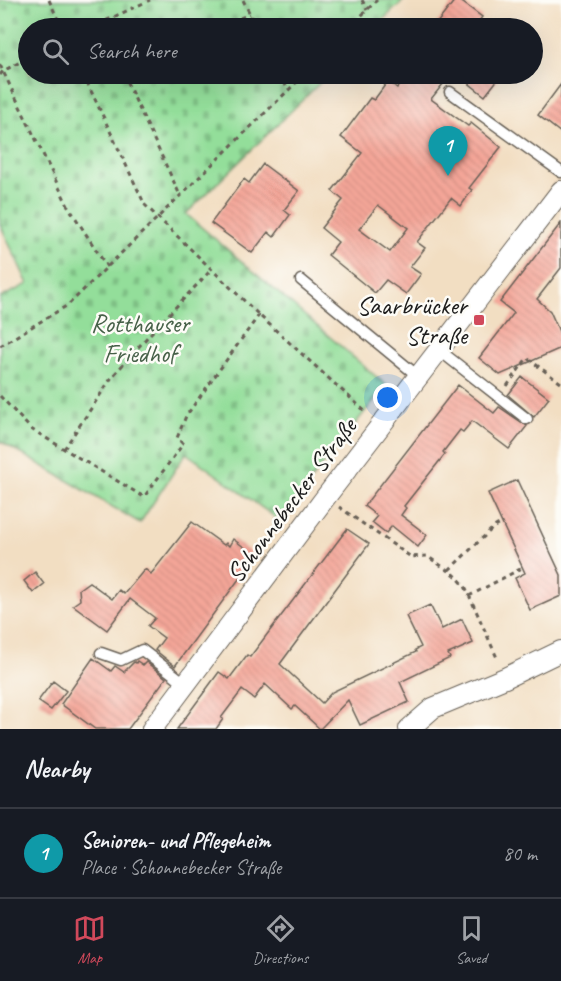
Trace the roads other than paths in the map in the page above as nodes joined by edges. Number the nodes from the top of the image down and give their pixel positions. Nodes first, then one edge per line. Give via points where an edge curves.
1 (450, 92) dead end
2 (561, 172) edge
3 (561, 191) edge
4 (301, 280) dead end
5 (440, 350) junction
6 (419, 378) junction
7 (527, 419) dead end
8 (561, 651) edge
9 (101, 653) dead end
10 (186, 684) junction
11 (152, 729) edge
12 (409, 729) edge

1 - 2 lane
3 - 5 street, Schonnebecker Straße
4 - 6 lane
5 - 6 street, Schonnebecker Straße
5 - 7 lane
6 - 10 street, Schonnebecker Straße
8 - 12 street via 433,708
9 - 10 lane via 121,660 142,650
10 - 11 street, Schonnebecker Straße

